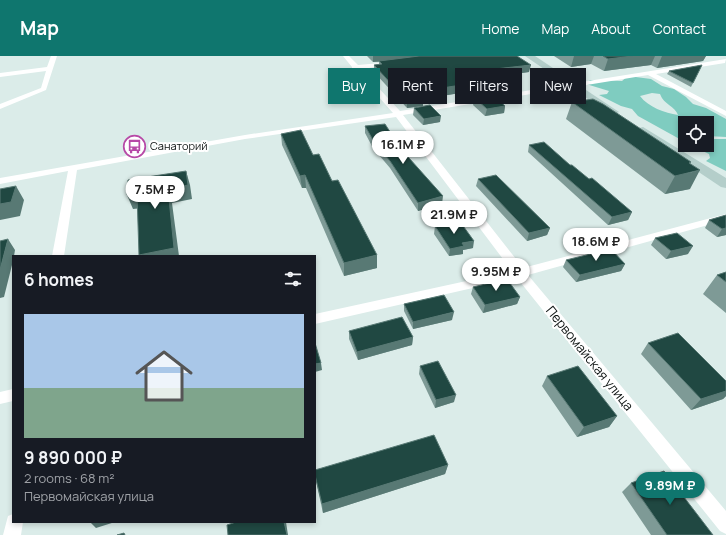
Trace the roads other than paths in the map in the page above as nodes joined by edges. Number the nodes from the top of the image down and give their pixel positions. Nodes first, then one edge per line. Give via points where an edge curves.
1 (54, 56) edge
2 (346, 56) edge
3 (529, 56) edge
4 (714, 56) edge
5 (725, 61) edge
6 (401, 62) edge
7 (354, 68) joint
8 (547, 68) edge
9 (50, 69) junction
10 (649, 73) junction
11 (0, 75) edge
12 (586, 83) edge
13 (530, 92) edge
14 (586, 94) edge
15 (380, 95) edge
16 (0, 107) edge
17 (398, 114) junction
18 (726, 114) edge
19 (73, 168) junction
20 (0, 181) edge
21 (726, 184) edge
22 (726, 217) edge
23 (58, 255) edge
24 (520, 273) junction
25 (316, 319) edge
26 (12, 395) edge
27 (0, 398) edge
28 (14, 523) edge
29 (726, 525) edge
30 (12, 535) edge

1 - 9 street
2 - 7 street, Первомайская улица
3 - 8 street
4 - 5 street
5 - 10 street
6 - 7 street
9 - 11 street
9 - 16 street via 44,89
10 - 12 street
10 - 18 street
13 - 17 street
14 - 21 street
15 - 17 street, Первомайская улица
17 - 19 street via 245,137
17 - 24 street, Первомайская улица
19 - 20 street
19 - 23 street
22 - 24 street
24 - 25 street
24 - 29 street, Первомайская улица
26 - 27 street
28 - 30 street

